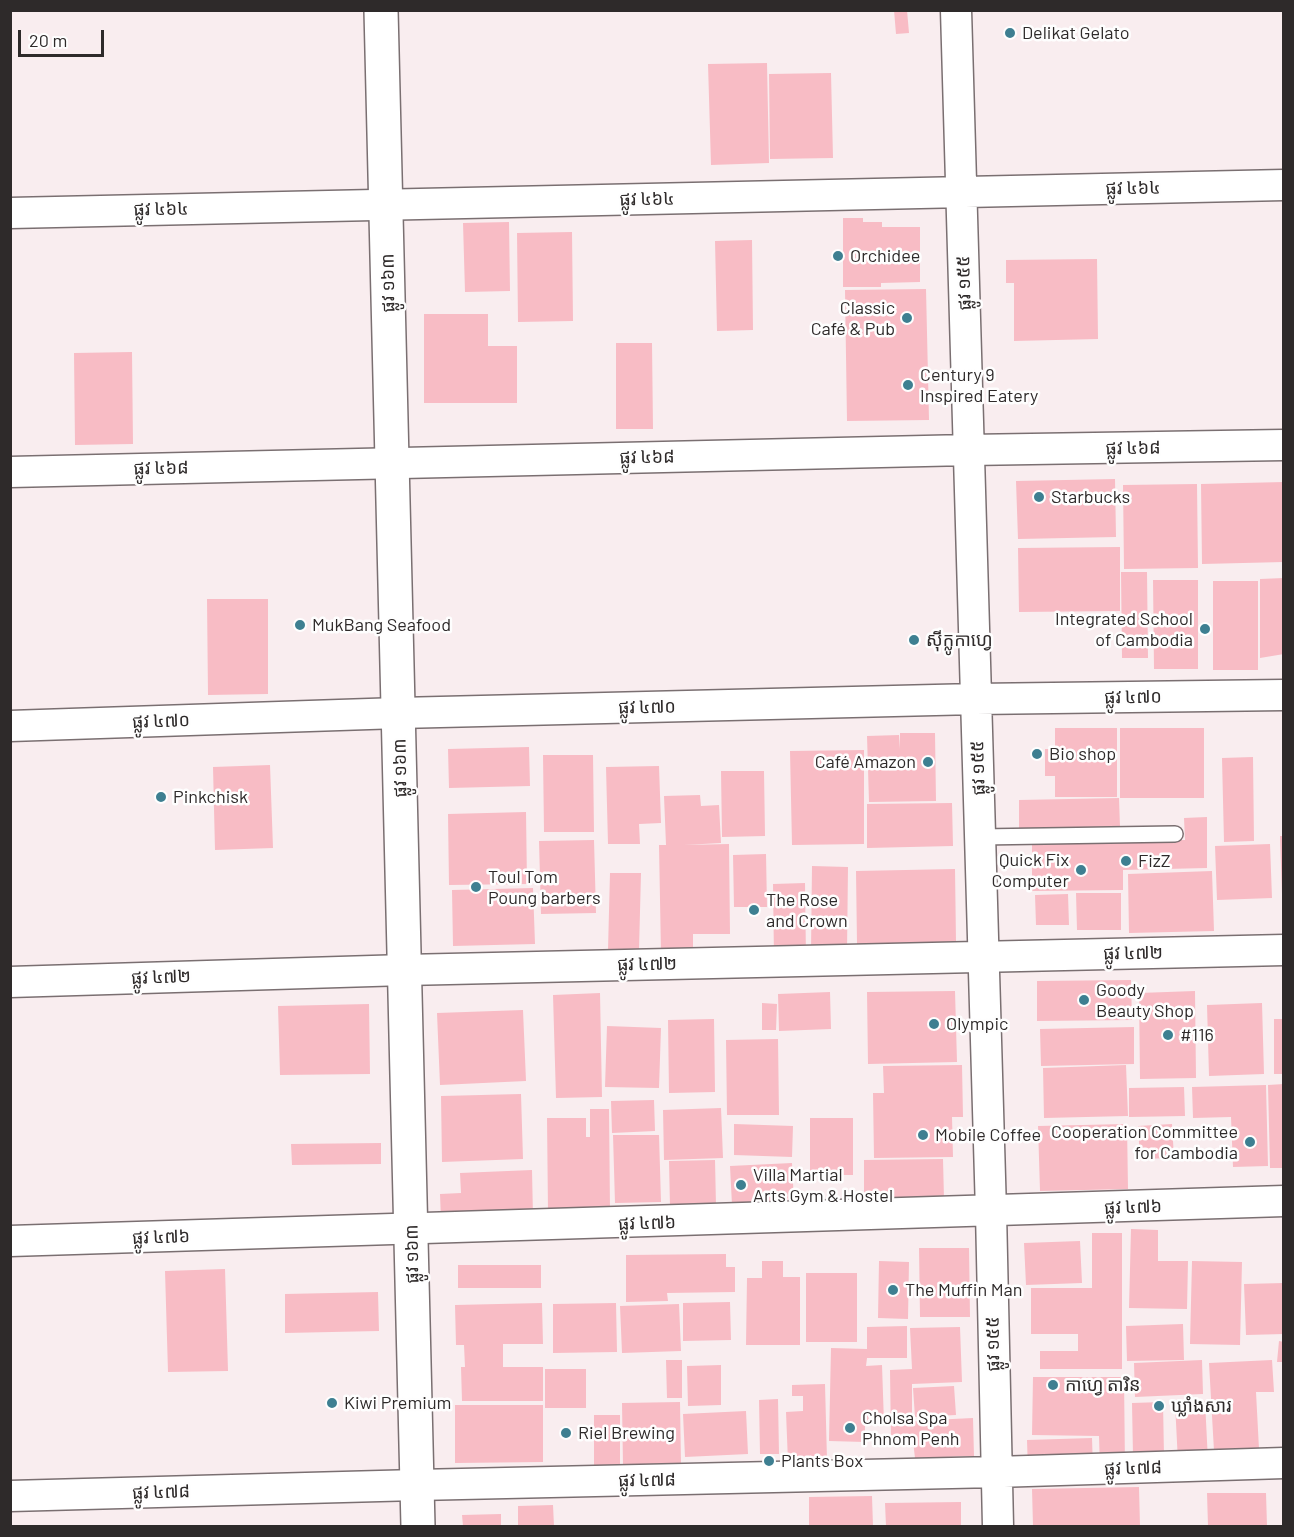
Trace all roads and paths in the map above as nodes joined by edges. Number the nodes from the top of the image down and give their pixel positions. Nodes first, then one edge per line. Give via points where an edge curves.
1 (381, 10) edge
2 (956, 10) edge
3 (1284, 185) edge
4 (961, 192) junction
5 (386, 204) junction
6 (10, 213) edge
7 (1284, 445) edge
8 (968, 450) junction
9 (392, 462) junction
10 (10, 472) edge
11 (1284, 695) edge
12 (976, 699) junction
13 (399, 713) junction
14 (10, 726) edge
15 (1175, 834) dead end
16 (980, 837) junction
17 (1284, 950) edge
18 (982, 956) junction
19 (405, 970) junction
20 (10, 982) edge
21 (1284, 1202) edge
22 (991, 1212) junction
23 (411, 1230) junction
24 (10, 1241) edge
25 (1284, 1463) edge
26 (996, 1473) junction
27 (417, 1485) junction
28 (10, 1496) edge
29 (418, 1527) edge
30 (998, 1527) edge

1 - 5 street, ផ្លូវ ១៦៣
2 - 4 street, ផ្លូវ ១៥៥
3 - 4 street, ផ្លូវ ៤៦៤
4 - 5 street, ផ្លូវ ៤៦៤
4 - 8 street, ផ្លូវ ១៥៥
5 - 6 street, ផ្លូវ ៤៦៤
5 - 9 street, ផ្លូវ ១៦៣
7 - 8 street, ផ្លូវ ៤៦៨
8 - 9 street, ផ្លូវ ៤៦៨
8 - 12 street, ផ្លូវ ១៥៥
9 - 10 street, ផ្លូវ ៤៦៨
9 - 13 street, ផ្លូវ ១៦៣
11 - 12 street, ផ្លូវ ៤៧០
12 - 13 street, ផ្លូវ ៤៧០
12 - 16 street, ផ្លូវ ១៥៥
13 - 14 street, ផ្លូវ ៤៧០
13 - 19 street, ផ្លូវ ១៦៣
15 - 16 lane
16 - 18 street, ផ្លូវ ១៥៥
17 - 18 street, ផ្លូវ ៤៧២
18 - 19 street, ផ្លូវ ៤៧២
18 - 22 street, ផ្លូវ ១៥៥
19 - 20 street, ផ្លូវ ៤៧២
19 - 23 street, ផ្លូវ ១៦៣
21 - 22 street, ផ្លូវ ៤៧៦
22 - 23 street, ផ្លូវ ៤៧៦
22 - 26 street, ផ្លូវ ១៥៥
23 - 24 street, ផ្លូវ ៤៧៦
23 - 27 street, ផ្លូវ ១៦៣
25 - 26 street, ផ្លូវ ៤៧៨
26 - 27 street, ផ្លូវ ៤៧៨
26 - 30 street, ផ្លូវ ១៥៥
27 - 28 street, ផ្លូវ ៤៧៨
27 - 29 street, ផ្លូវ ១៦៣

